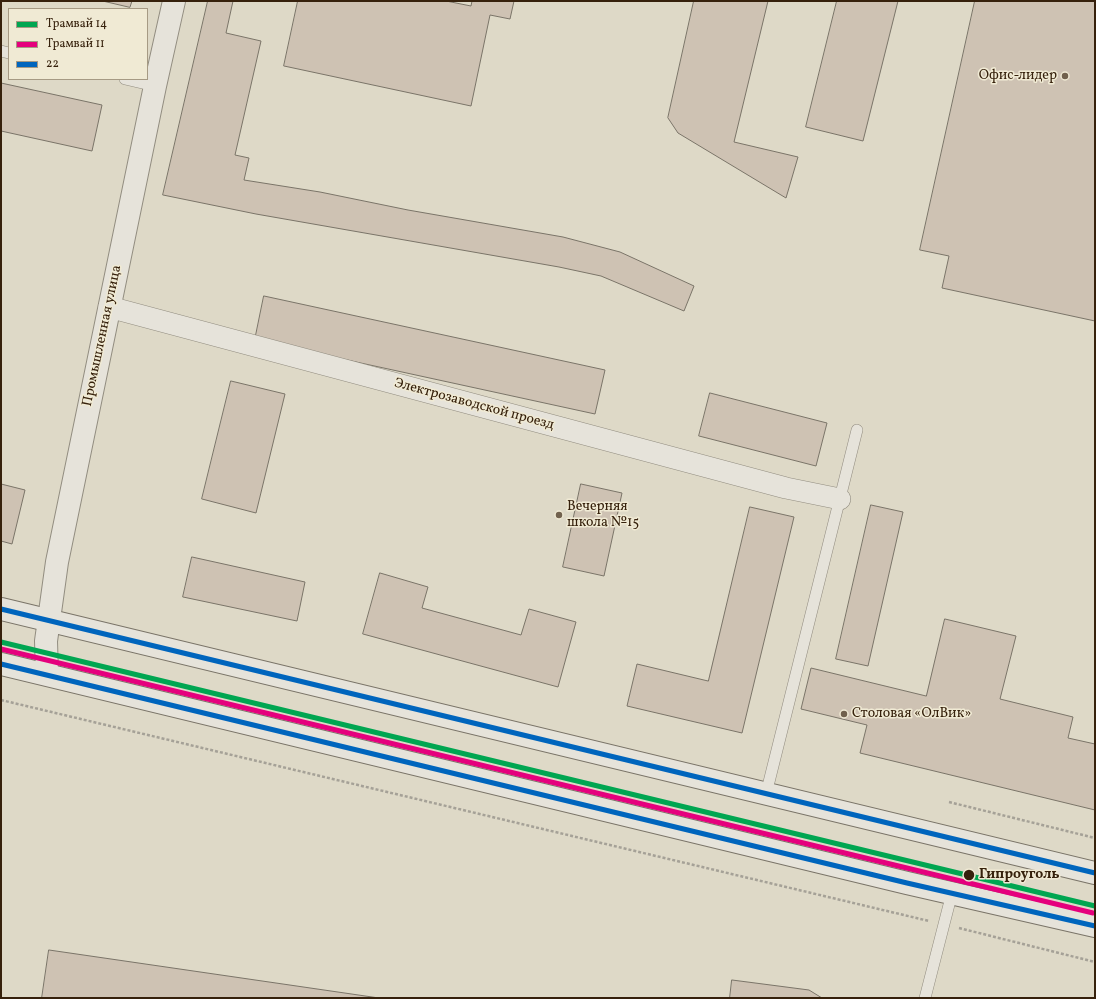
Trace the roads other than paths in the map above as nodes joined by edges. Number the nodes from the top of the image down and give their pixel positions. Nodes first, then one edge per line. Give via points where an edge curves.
1 (174, 1) edge
2 (129, 80) edge
3 (155, 86) junction
4 (109, 307) junction
5 (857, 430) dead end
6 (840, 499) junction
7 (1, 609) edge
8 (48, 620) junction
9 (1, 664) edge
10 (47, 674) junction
11 (766, 794) junction
12 (1095, 873) edge
13 (952, 893) junction
14 (1095, 926) edge
15 (925, 998) edge

1 - 3 main road, Промышленная улица
2 - 3 lane
3 - 4 main road, Промышленная улица
4 - 6 street, Электрозаводской проезд via 786,488
4 - 8 main road, Промышленная улица via 57,562
5 - 6 lane
6 - 11 lane
7 - 8 main road
8 - 10 main road, Промышленная улица
8 - 11 main road
9 - 10 main road
10 - 13 main road
11 - 12 main road
13 - 14 main road
13 - 15 lane

